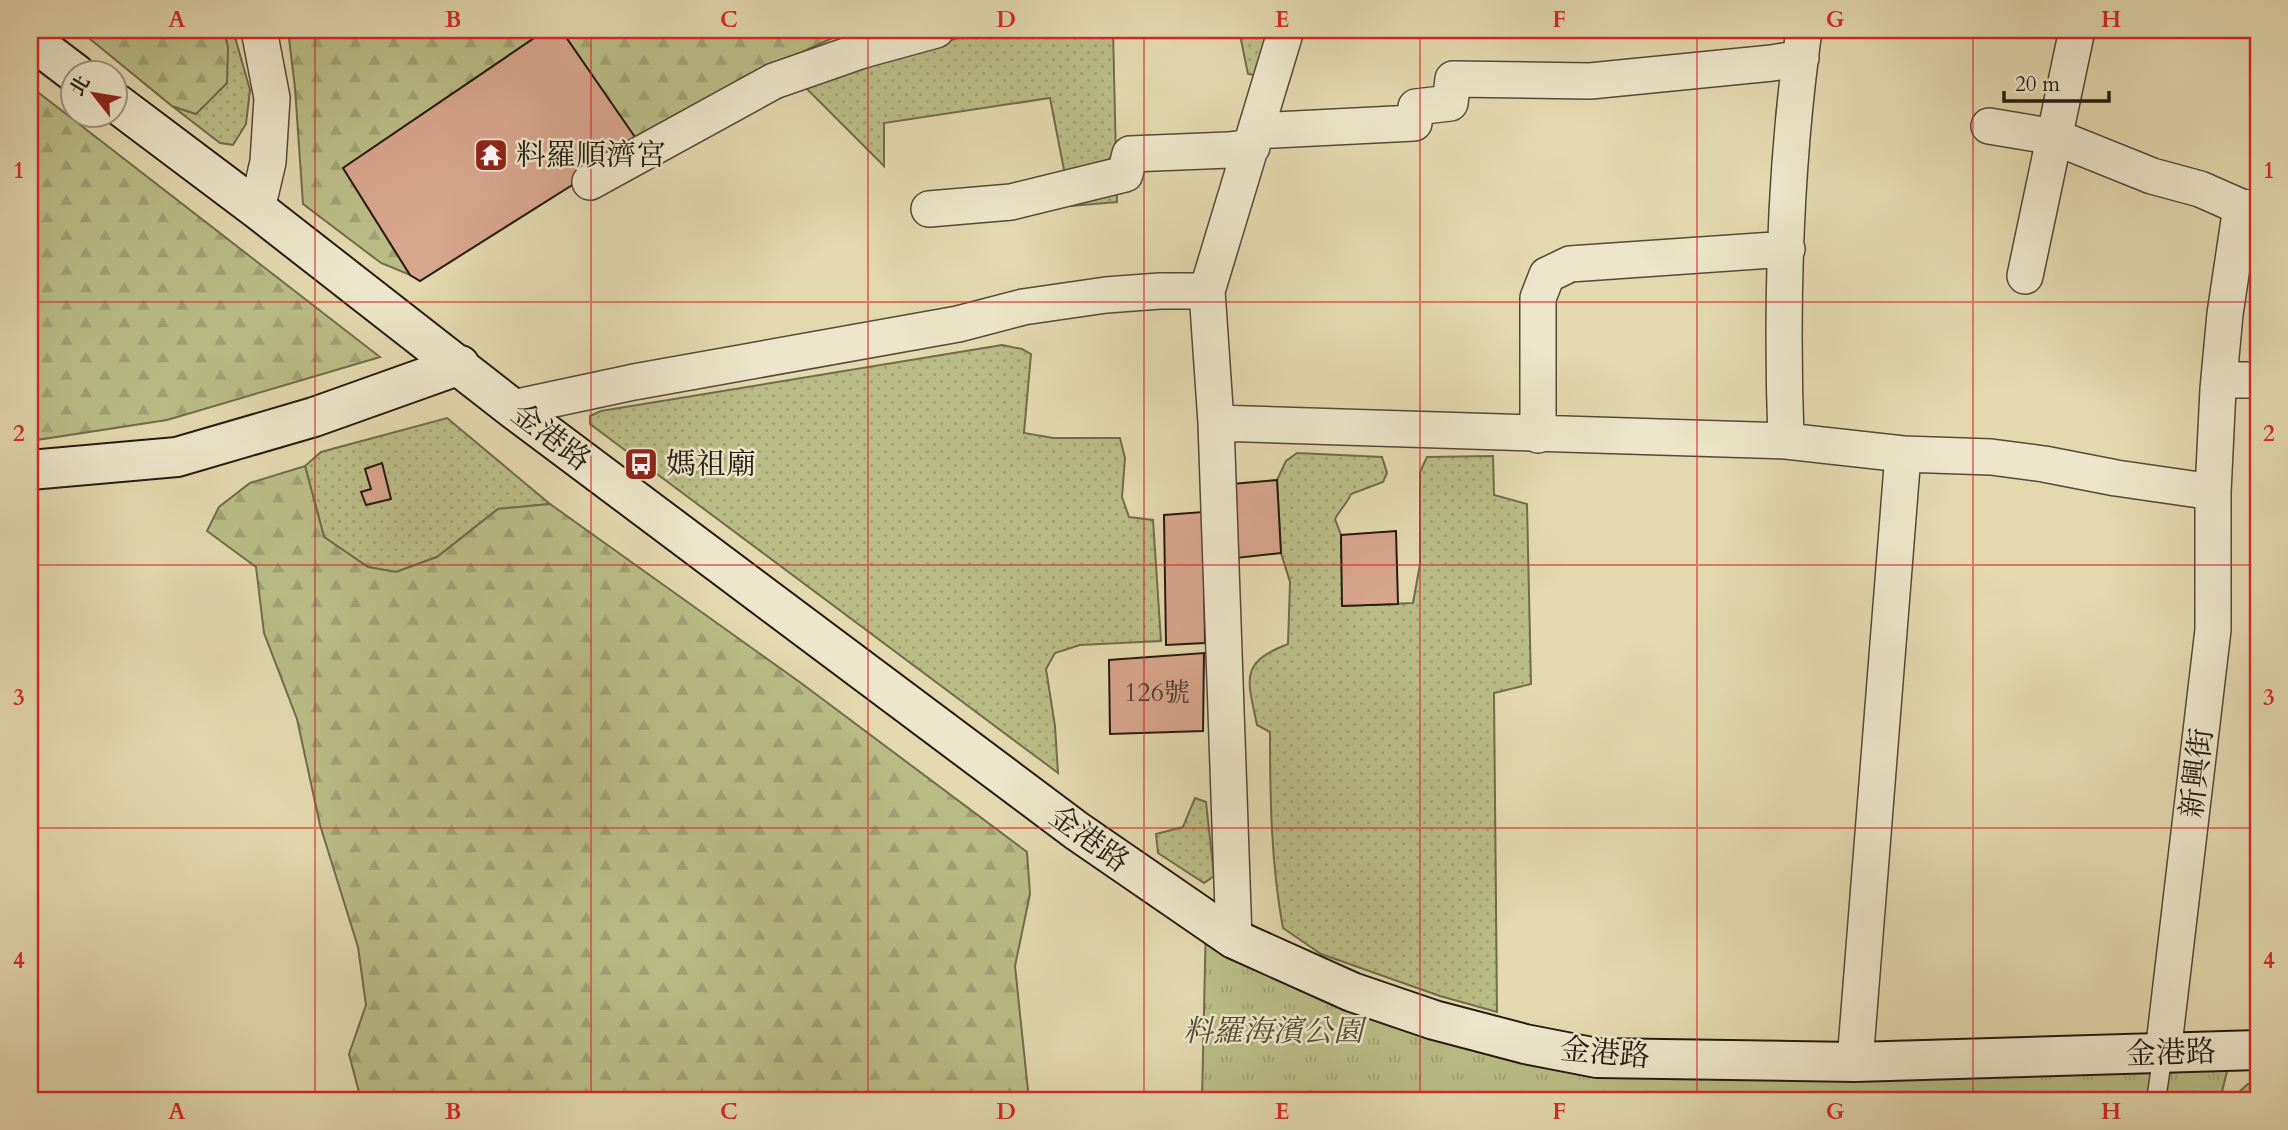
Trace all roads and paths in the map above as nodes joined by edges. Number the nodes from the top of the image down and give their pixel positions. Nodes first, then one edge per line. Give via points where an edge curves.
1 (259, 30) edge
2 (936, 30) edge
3 (1286, 30) edge
4 (2077, 30) edge
5 (30, 38) edge
6 (1802, 44) edge
7 (60, 61) edge
8 (130, 114) edge
9 (1989, 126) dead end
10 (2055, 137) junction
11 (1254, 139) junction
12 (590, 182) dead end
13 (2250, 208) edge
14 (257, 209) junction
15 (929, 209) dead end
16 (1787, 249) junction
17 (2025, 276) dead end
18 (1207, 291) junction
19 (460, 365) junction
20 (2219, 380) junction
21 (2258, 380) edge
22 (512, 408) junction
23 (1216, 423) junction
24 (1538, 435) junction
25 (1786, 441) junction
26 (1903, 454) junction
27 (30, 470) edge
28 (2213, 492) junction
29 (1234, 939) junction
30 (2258, 1050) edge
31 (2163, 1053) junction
32 (1855, 1062) junction
33 (2156, 1100) edge

1 - 14 street via 272,98 268,162
2 - 12 street via 774,81
3 - 11 street
4 - 10 street
5 - 7 main road
6 - 11 street via 1772,63 1590,81 1453,79 1450,103 1416,107 1415,123
6 - 16 street via 1793,117
8 - 14 main road, 金港路
9 - 10 street
10 - 13 street
10 - 17 street
11 - 15 street via 1228,150 1130,154 1125,174 1011,202
11 - 18 street
13 - 20 street, 新興街 via 2225,314
14 - 19 main road, 金港路
16 - 24 street via 1570,264 1547,275 1538,298
16 - 25 street
18 - 22 street via 1106,295 1023,307 946,327
18 - 23 street
19 - 22 main road, 金港路
19 - 27 main road via 314,417 177,457
20 - 21 street
20 - 28 street, 新興街
22 - 29 main road, 金港路 via 1077,831
23 - 24 street
23 - 29 street
24 - 25 street
25 - 26 street
26 - 28 street via 1991,457
26 - 32 street
28 - 31 street, 新興街 via 2213,630
29 - 32 main road, 金港路 via 1352,992 1525,1044 1597,1058
30 - 31 main road, 金港路
31 - 32 main road, 金港路
31 - 33 lane

